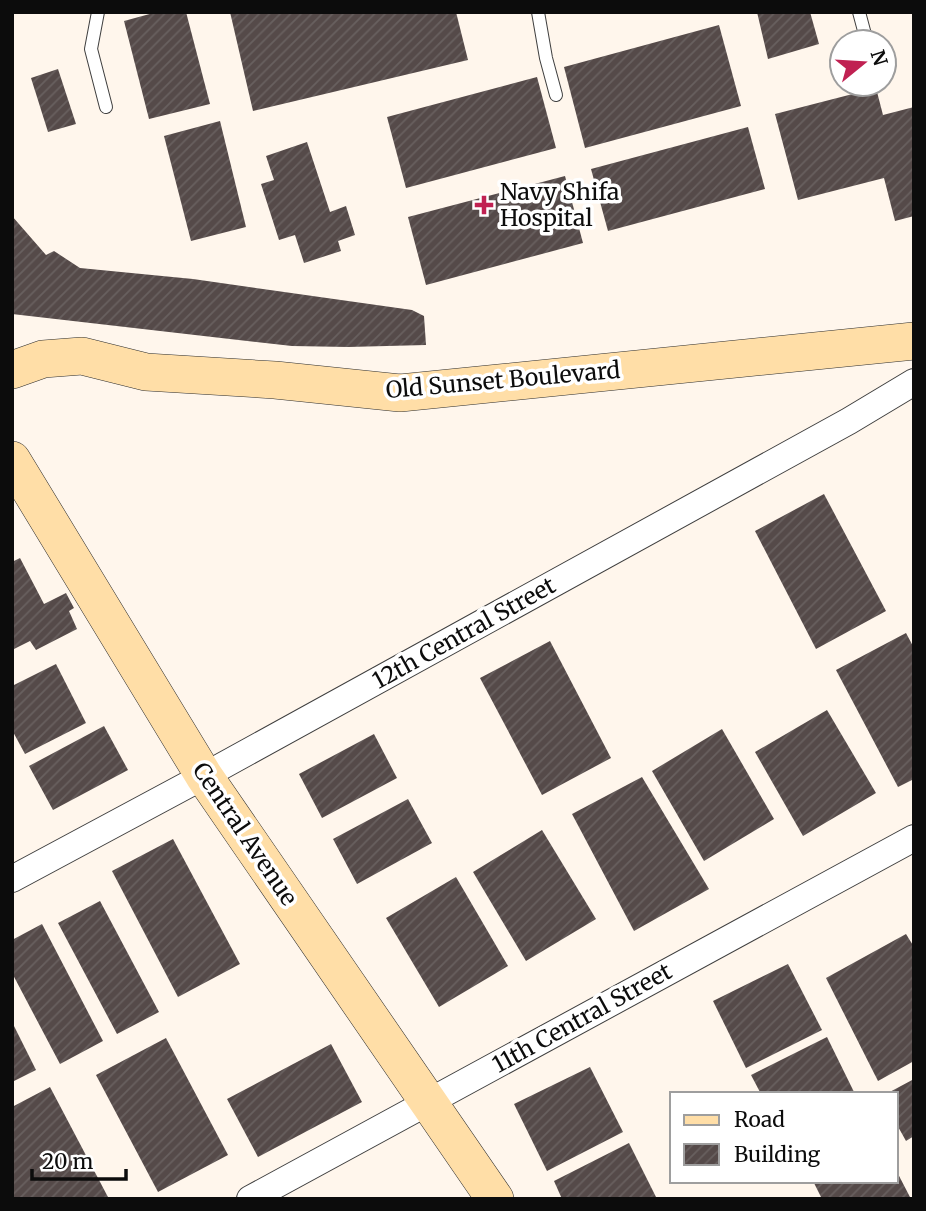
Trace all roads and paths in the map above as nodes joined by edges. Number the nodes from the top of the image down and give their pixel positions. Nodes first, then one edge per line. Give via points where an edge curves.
1 (98, 12) edge
2 (538, 12) edge
3 (556, 95) dead end
4 (106, 107) dead end
5 (914, 341) edge
6 (12, 370) edge
7 (914, 382) edge
8 (12, 460) edge
9 (204, 776) junction
10 (914, 838) edge
11 (12, 879) edge
12 (429, 1102) junction
13 (250, 1199) edge
14 (495, 1199) edge

1 - 4 lane via 90,48
2 - 3 lane
5 - 6 street, Old Sunset Boulevard via 400,393 146,372 82,356 43,359
7 - 9 street, 12th Central Street
8 - 9 street, Central Avenue
9 - 11 street, 12th Central Street
9 - 12 street, Central Avenue
10 - 12 street, 11th Central Street
12 - 13 street, 11th Central Street
12 - 14 street, Central Avenue

